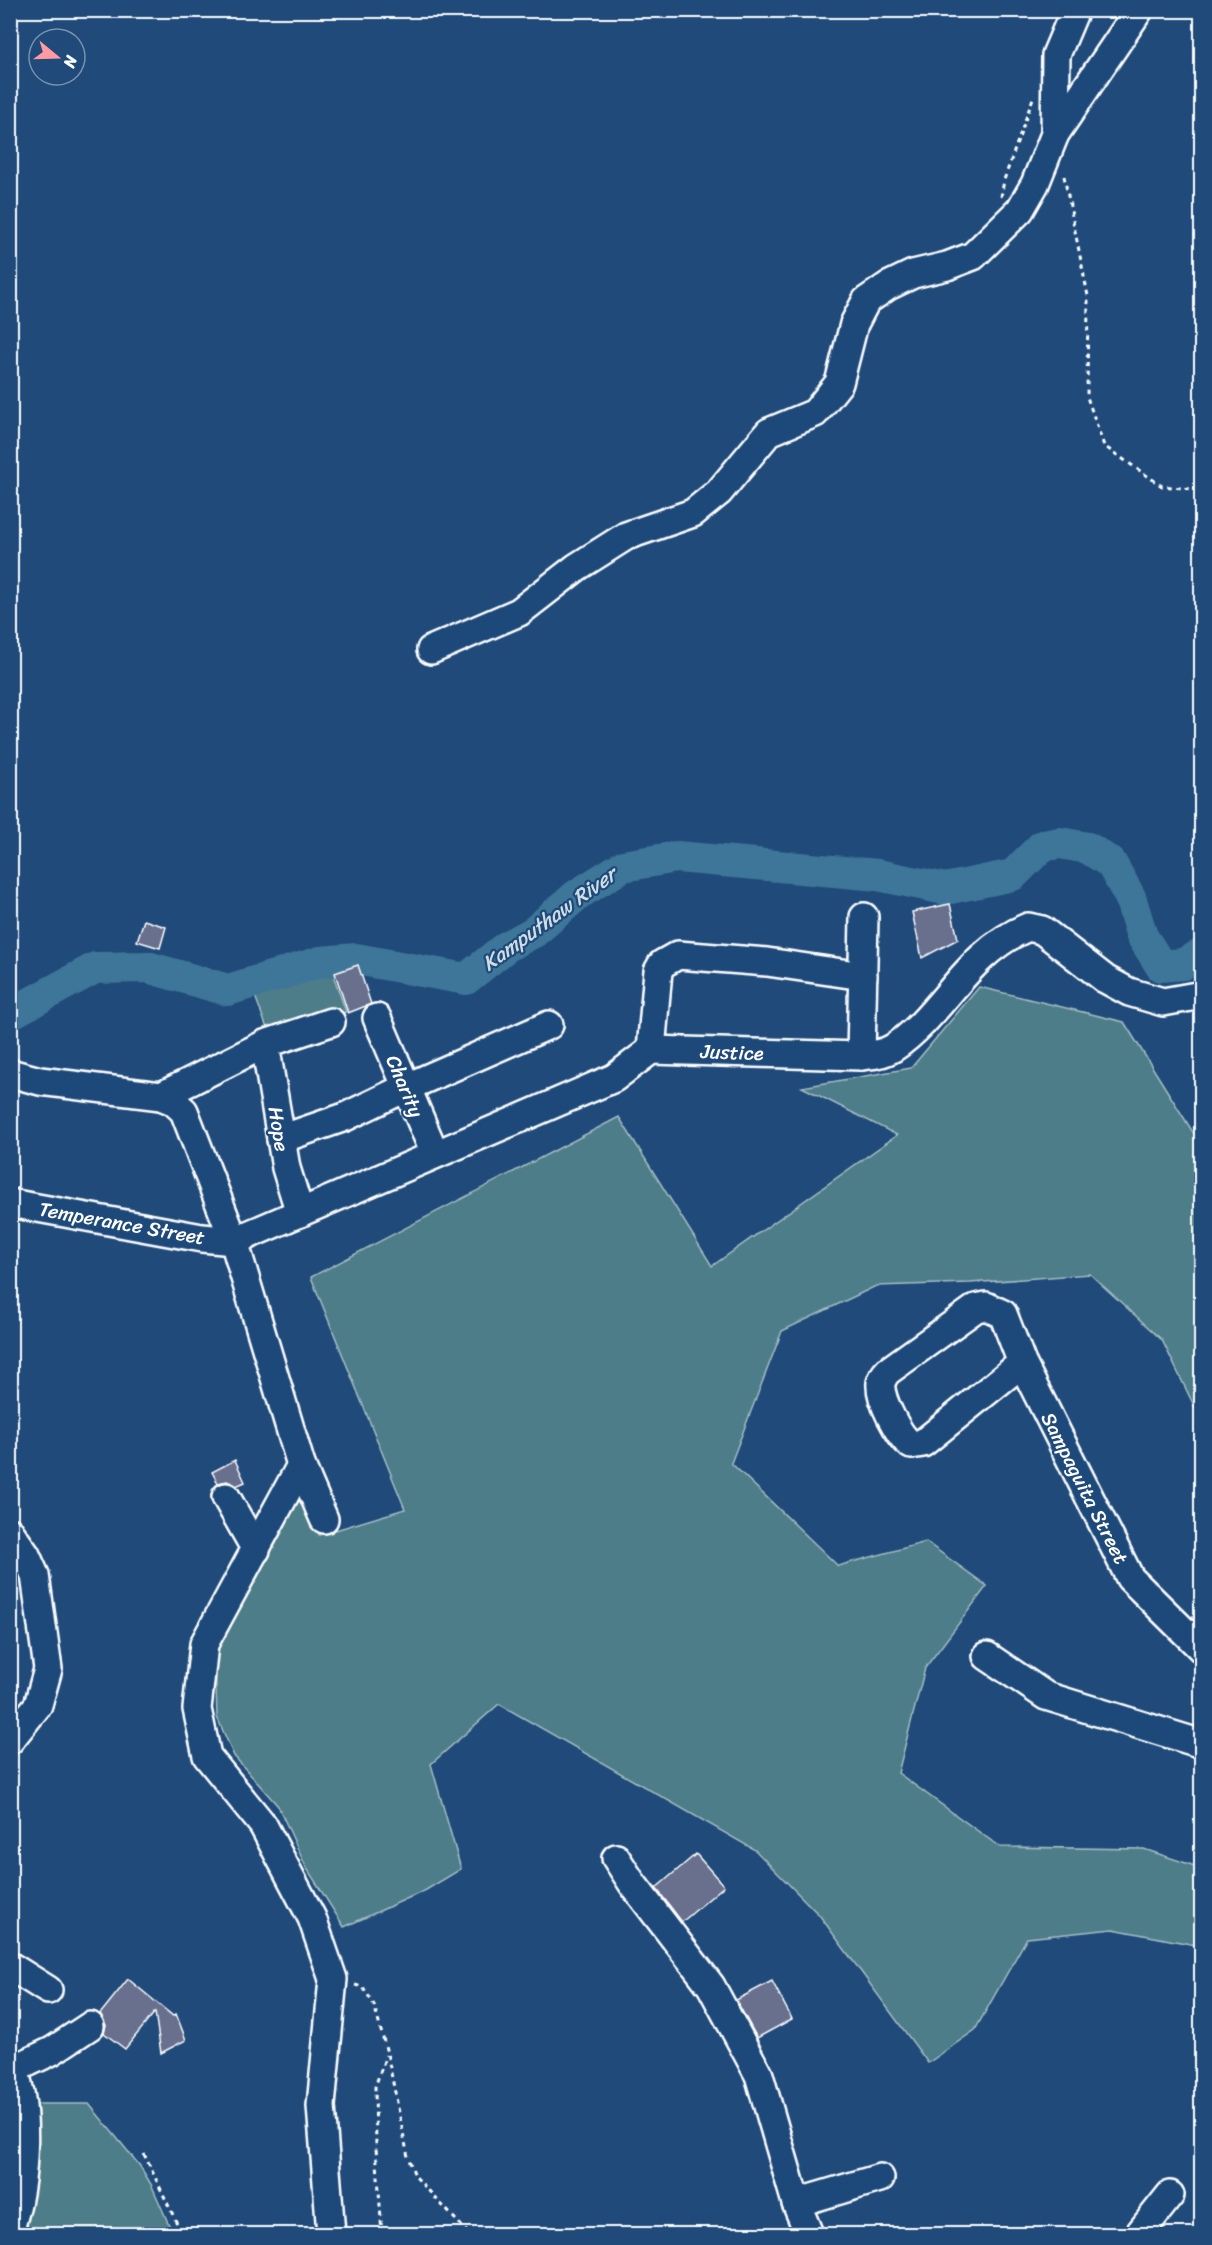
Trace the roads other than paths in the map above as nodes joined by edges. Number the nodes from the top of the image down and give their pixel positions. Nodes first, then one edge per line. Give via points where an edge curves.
1 (1075, 10) edge
2 (1139, 10) edge
3 (1055, 134) junction
4 (431, 650) dead end
5 (864, 917) dead end
6 (863, 976) junction
7 (1202, 995) edge
8 (377, 1018) dead end
9 (331, 1022) dead end
10 (549, 1025) dead end
11 (265, 1044) junction
12 (651, 1050) junction
13 (861, 1056) junction
14 (10, 1073) edge
15 (405, 1088) junction
16 (161, 1096) junction
17 (281, 1139) junction
18 (435, 1154) junction
19 (10, 1203) edge
20 (300, 1213) junction
21 (234, 1241) junction
22 (1022, 1363) junction
23 (301, 1466) junction
24 (226, 1497) dead end
25 (324, 1519) dead end
26 (10, 1532) edge
27 (256, 1550) junction
28 (1202, 1649) edge
29 (987, 1656) dead end
30 (10, 1740) edge
31 (1202, 1744) edge
32 (616, 1858) dead end
33 (10, 1966) edge
34 (48, 1990) dead end
35 (90, 2026) dead end
36 (12, 2065) edge
37 (880, 2178) dead end
38 (1170, 2195) dead end
39 (796, 2203) junction
40 (10, 2228) edge
41 (330, 2235) edge
42 (809, 2235) edge
43 (1139, 2235) edge

1 - 3 street via 1056,55
2 - 3 street
3 - 4 street via 1020,210 973,256 913,274 866,301 854,324 839,383 815,413 769,432 719,492 693,513 626,536 577,567 519,612
5 - 6 street
6 - 12 street via 767,962 678,955 658,971
6 - 13 street
7 - 13 street, Justice via 1163,1002 1129,992 1105,979 1042,930 1028,927 992,947 892,1048
8 - 15 street, Charity
9 - 11 street
10 - 15 street
11 - 16 street
11 - 17 street, Hope
12 - 13 street, Justice
12 - 18 street via 614,1078
14 - 16 street via 40,1081
15 - 17 street via 345,1118
15 - 18 street, Charity
16 - 21 street via 184,1111
17 - 20 street, Hope
18 - 20 street
19 - 21 street, Temperance Street
20 - 21 street
21 - 23 street
22 - 22 street, Sampaguita Street via 1003,1314 986,1306 976,1308 888,1371 881,1381 882,1394 902,1438 911,1445 923,1443
22 - 28 street, Sampaguita Street via 1130,1578
23 - 25 street
23 - 27 street
24 - 27 street
26 - 30 street via 35,1575 48,1669 38,1705
27 - 41 street via 204,1644 197,1709 207,1756 263,1825 312,1918 333,1979 321,2106
29 - 31 street via 1046,1696
32 - 39 street via 711,1986 732,2023 759,2075
33 - 34 street
35 - 36 street via 52,2051
36 - 40 street via 24,2139 16,2213
37 - 39 street
38 - 43 street
39 - 42 street

